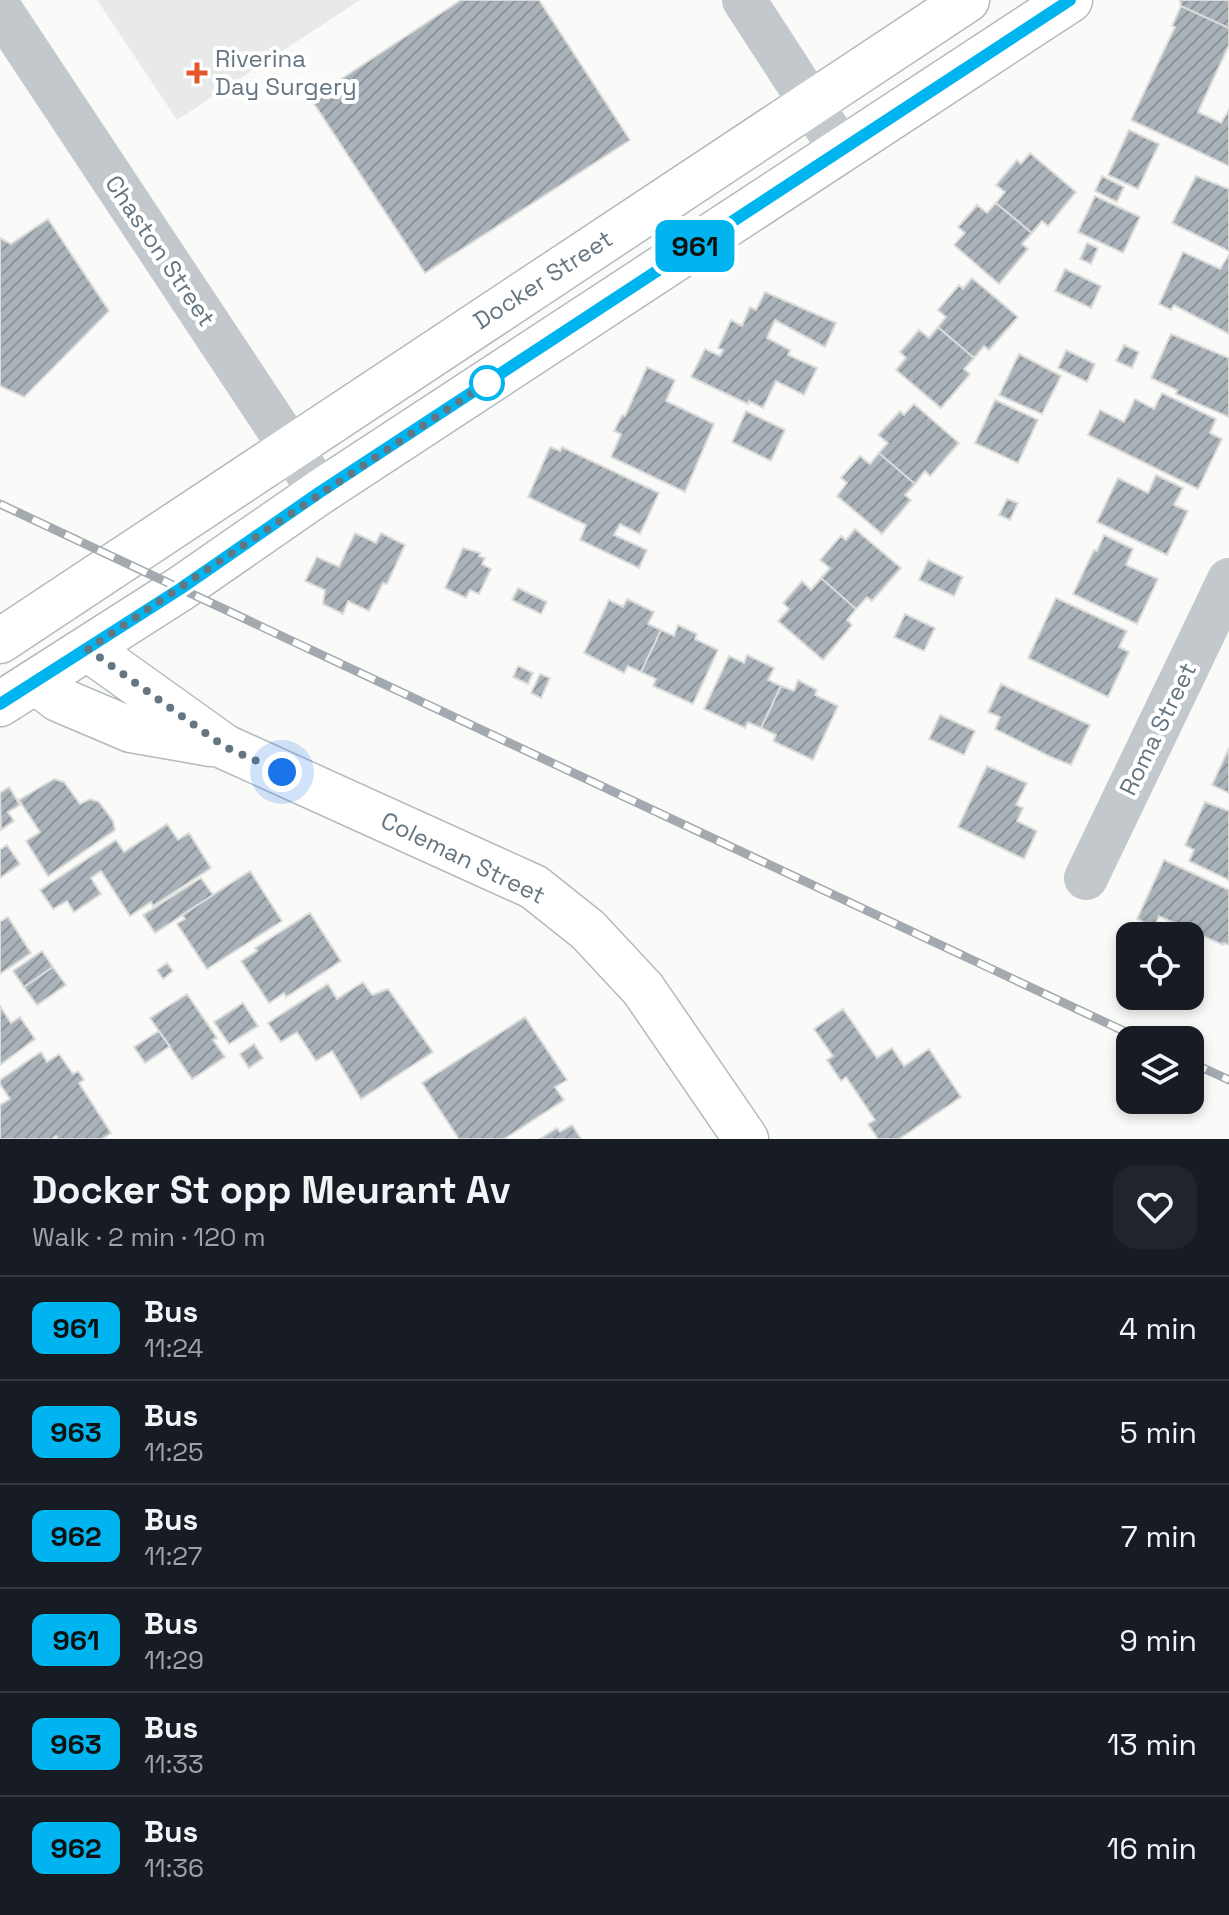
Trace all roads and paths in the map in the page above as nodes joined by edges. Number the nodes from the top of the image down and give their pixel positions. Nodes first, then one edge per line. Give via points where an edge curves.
1 (744, 0) edge
2 (967, 0) edge
3 (1070, 0) edge
4 (0, 9) edge
5 (810, 103) junction
6 (841, 150) junction
7 (290, 447) junction
8 (320, 492) junction
9 (1229, 580) edge
10 (0, 641) edge
11 (88, 649) junction
12 (18, 693) edge
13 (225, 747) junction
14 (1086, 878) dead end
15 (746, 1139) edge

1 - 5 street
2 - 5 main road, Docker Street
3 - 6 main road
4 - 7 street, Chaston Street
5 - 6 street
5 - 7 main road, Docker Street
6 - 8 main road
7 - 8 street, Chaston Street
7 - 10 main road, Docker Street
8 - 11 main road
9 - 14 street, Roma Street
11 - 12 main road
11 - 13 main road, Coleman Street
12 - 13 main road, Coleman Street via 58,699 131,730
13 - 15 main road, Coleman Street via 534,887 588,930 643,989

